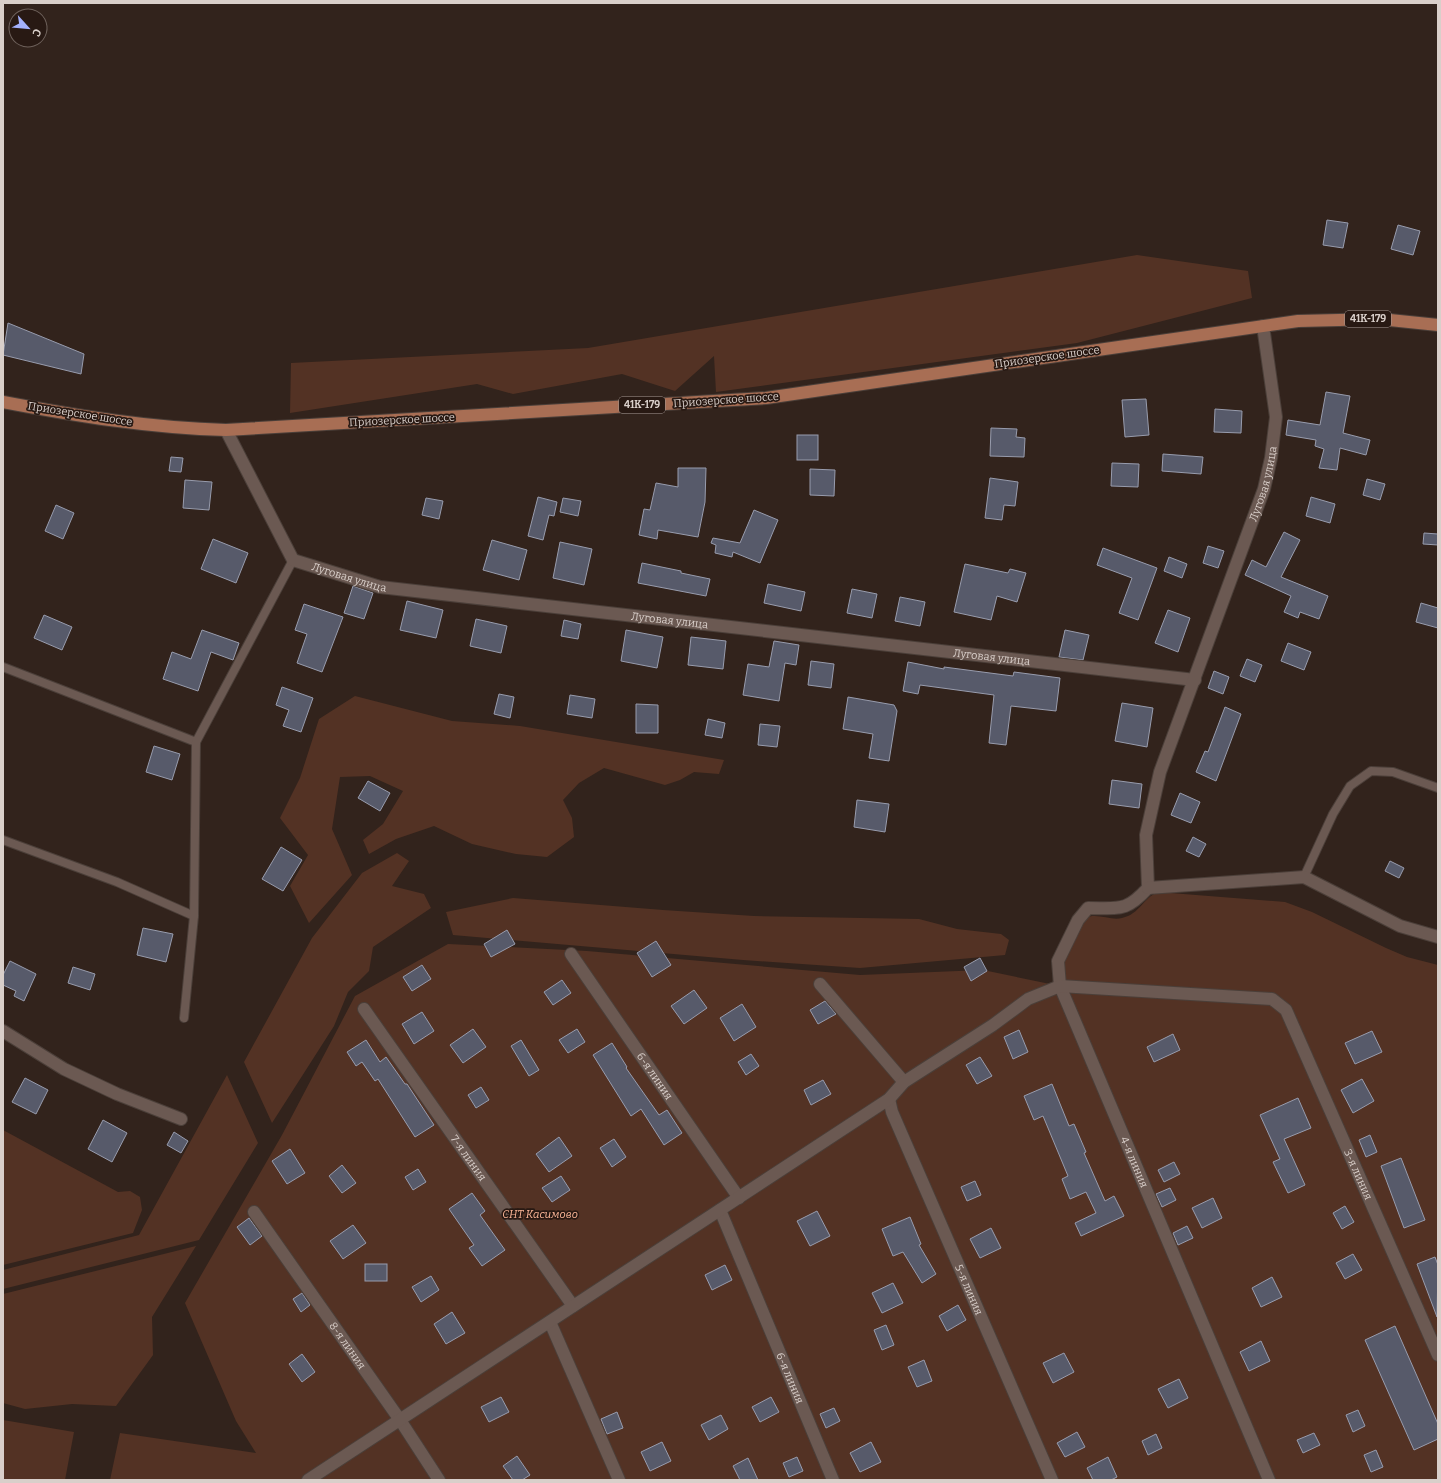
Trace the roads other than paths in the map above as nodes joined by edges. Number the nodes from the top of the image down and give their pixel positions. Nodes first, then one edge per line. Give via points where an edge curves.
1 (1438, 325) edge
2 (1263, 326) junction
3 (3, 402) edge
4 (226, 430) junction
5 (293, 560) junction
6 (3, 667) edge
7 (1195, 680) junction
8 (196, 742) junction
9 (1438, 788) edge
10 (3, 840) edge
11 (1304, 877) junction
12 (1148, 888) junction
13 (194, 916) junction
14 (1438, 937) edge
15 (571, 954) dead end
16 (820, 984) dead end
17 (1060, 986) junction
18 (364, 1009) dead end
19 (184, 1018) dead end
20 (3, 1031) edge
21 (904, 1082) junction
22 (889, 1099) junction
23 (180, 1119) dead end
24 (739, 1198) junction
25 (720, 1210) junction
26 (254, 1212) dead end
27 (573, 1306) junction
28 (550, 1322) junction
29 (1438, 1355) edge
30 (400, 1420) junction
31 (308, 1480) edge
32 (439, 1480) edge
33 (619, 1480) edge
34 (833, 1480) edge
35 (1052, 1480) edge
36 (1269, 1480) edge

1 - 2 main road, Приозерское шоссе / 41К-179 via 1380,319 1298,320
2 - 4 main road, Приозерское шоссе / 41К-179 via 766,398
2 - 7 street, Луговая улица via 1276,417 1271,458 1264,488
3 - 4 main road, Приозерское шоссе / 41К-179 via 93,418 187,429
4 - 5 street
5 - 7 street, Луговая улица via 380,587
5 - 8 lane
6 - 8 lane
7 - 12 street, Луговая улица via 1160,772 1146,835
8 - 13 lane
9 - 11 lane via 1393,772 1371,771 1350,786 1336,808
10 - 13 lane via 117,882
11 - 12 street
11 - 14 street via 1400,926
12 - 17 street, 4-я линия via 1135,902 1121,908 1088,908 1078,920 1058,961
13 - 19 lane
15 - 24 street, 6-я линия
16 - 21 street
17 - 21 street via 1028,999 993,1025
17 - 29 street, 3-я линия via 1272,999 1286,1010
17 - 36 street, 4-я линия
18 - 27 street, 7-я линия
20 - 23 street via 64,1069
21 - 22 street
22 - 24 street
22 - 35 street, 5-я линия via 892,1112
24 - 25 street
25 - 27 street
25 - 34 street, 6-я линия
26 - 30 street, 8-я линия
27 - 28 street
28 - 30 street
28 - 33 street
30 - 31 street
30 - 32 street, 8-я линия

